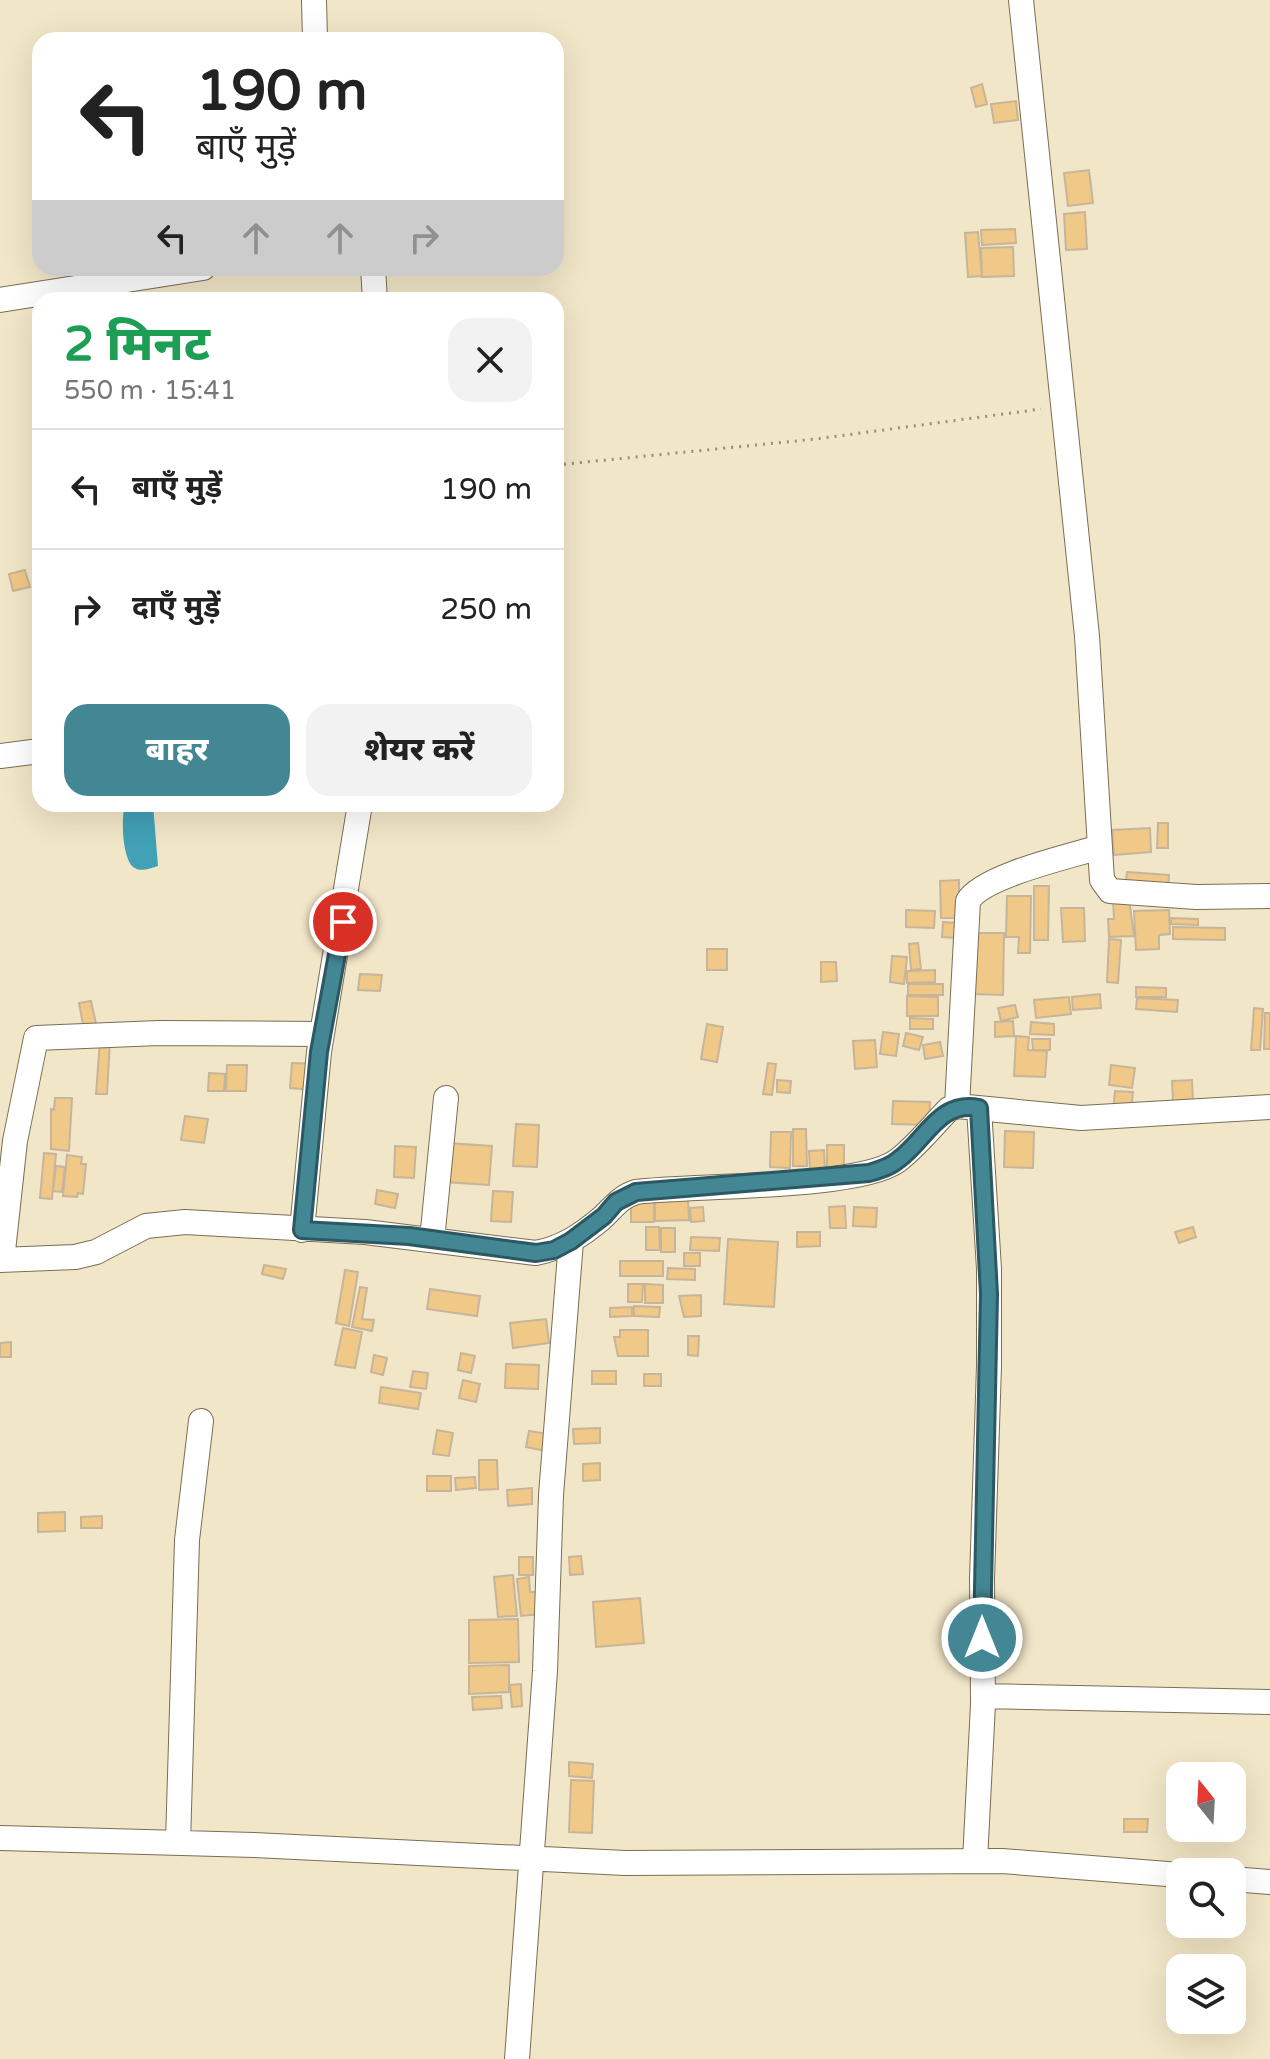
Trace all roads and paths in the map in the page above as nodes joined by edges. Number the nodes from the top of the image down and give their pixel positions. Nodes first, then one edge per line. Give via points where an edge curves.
1 (314, 0) edge
2 (1021, 0) edge
3 (315, 32) edge
4 (152, 276) edge
5 (51, 292) edge
6 (32, 295) edge
7 (0, 300) edge
8 (1063, 405) junction
9 (564, 464) edge
10 (32, 752) edge
11 (0, 756) edge
12 (359, 812) edge
13 (1100, 847) junction
14 (1270, 896) edge
15 (322, 1034) junction
16 (446, 1098) dead end
17 (968, 1107) junction
18 (1270, 1107) edge
19 (302, 1230) junction
20 (432, 1240) junction
21 (571, 1241) junction
22 (1, 1260) edge
23 (201, 1421) dead end
24 (983, 1696) junction
25 (1270, 1702) edge
26 (0, 1838) edge
27 (178, 1843) junction
28 (532, 1860) junction
29 (975, 1861) junction
30 (1166, 1874) edge
31 (1246, 1880) edge
32 (1270, 1882) edge
33 (517, 2059) edge

1 - 3 street
2 - 8 street
4 - 5 street
6 - 7 street
8 - 9 path via 816,439
8 - 13 street via 1087,636
10 - 11 street
12 - 15 street
13 - 14 street via 1102,880 1110,891
13 - 17 street via 972,892
15 - 19 street
15 - 22 street via 36,1038 15,1141
16 - 20 street
17 - 18 street via 1081,1118
17 - 21 street via 949,1109 882,1169 849,1177 636,1192 616,1202
17 - 24 street via 989,1283
19 - 20 street
19 - 22 street via 151,1224 96,1252 55,1260
20 - 21 street via 536,1253
21 - 28 street
23 - 27 street via 187,1540
24 - 25 street
24 - 29 street
26 - 27 street
27 - 28 street
28 - 29 street
28 - 33 street
29 - 30 street
31 - 32 street

